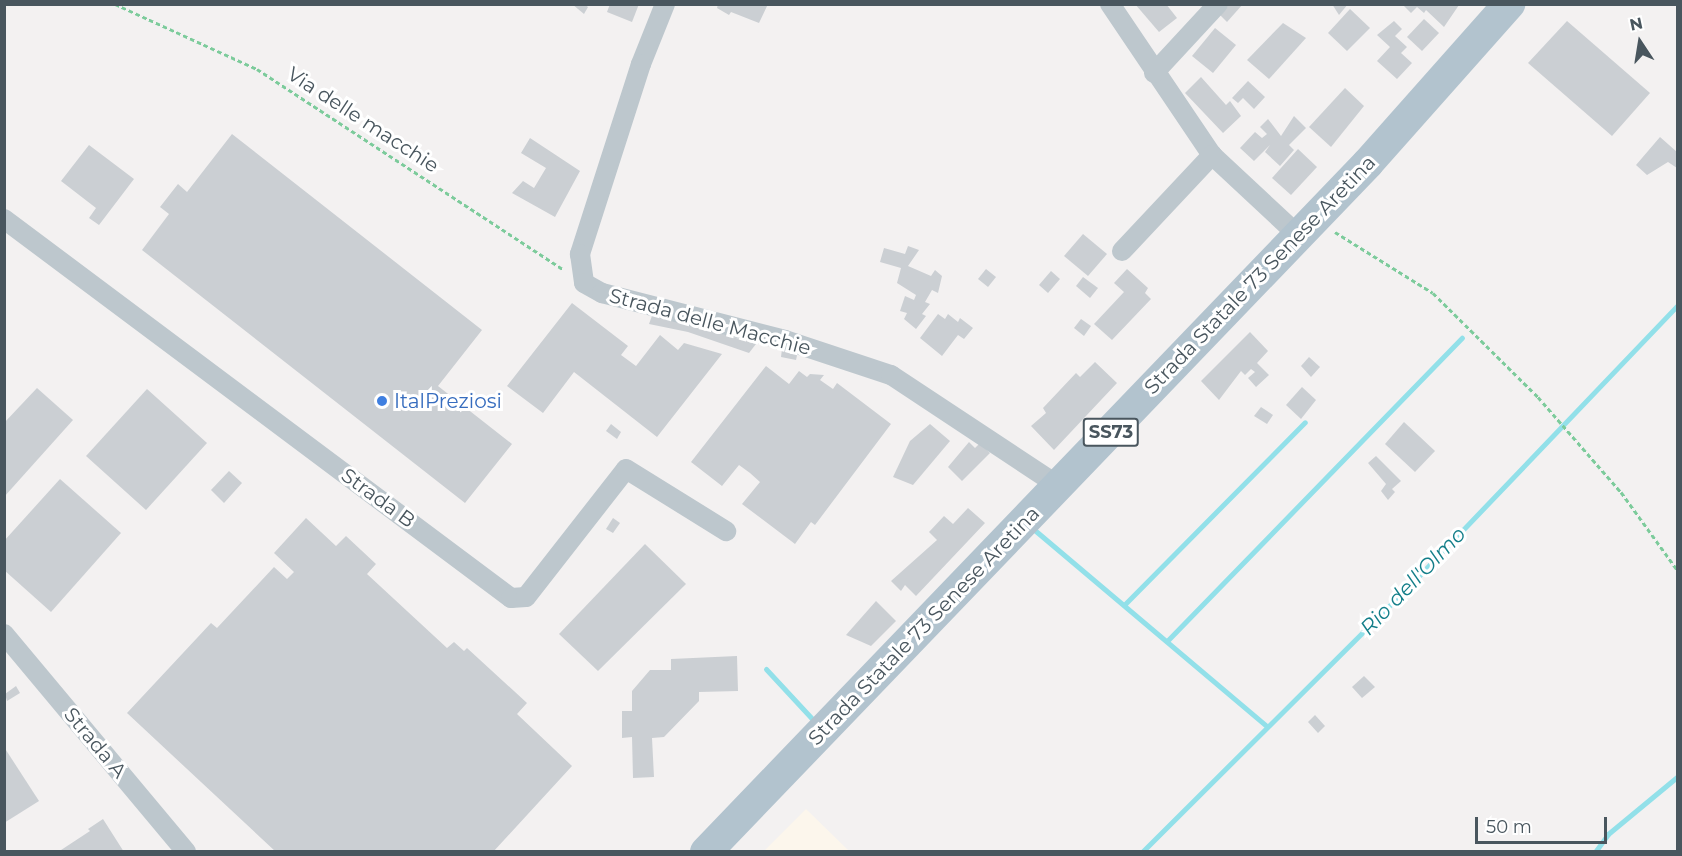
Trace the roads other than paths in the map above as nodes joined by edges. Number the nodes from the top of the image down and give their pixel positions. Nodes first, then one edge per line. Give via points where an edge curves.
1 (665, 4) edge
2 (1110, 4) edge
3 (1218, 4) edge
4 (1509, 4) edge
5 (1154, 73) junction
6 (1212, 155) junction
7 (5, 220) edge
8 (1306, 228) junction
9 (1122, 251) dead end
10 (1059, 486) junction
11 (726, 531) dead end
12 (4, 634) edge
13 (186, 852) edge
14 (706, 852) edge

1 - 10 street, Strada delle Macchie via 641,64 580,254 584,283 602,293 785,340 891,375
2 - 5 street
3 - 5 street
4 - 8 main road, Strada Statale 73 Senese Aretina / SS73
5 - 6 street
6 - 8 street
6 - 9 street
7 - 11 street, Strada B via 511,598 526,597 626,469
8 - 10 main road, Strada Statale 73 Senese Aretina / SS73
10 - 14 main road, Strada Statale 73 Senese Aretina / SS73 via 827,715
12 - 13 street, Strada A

